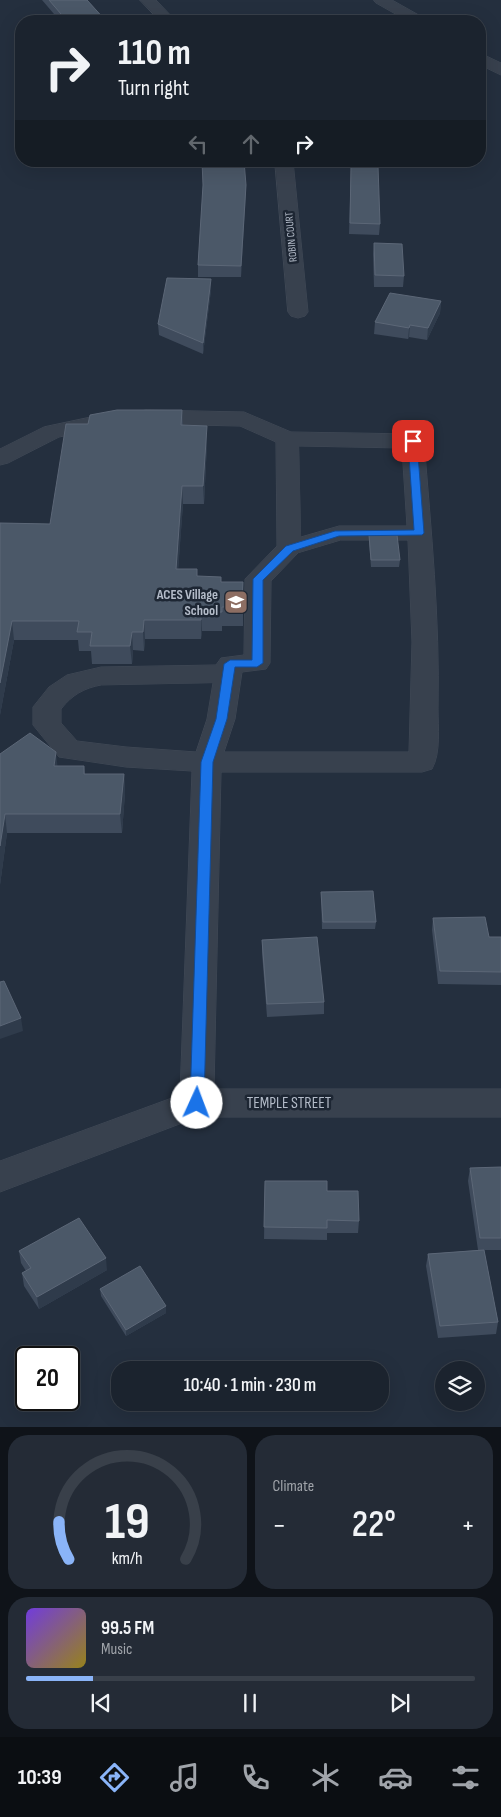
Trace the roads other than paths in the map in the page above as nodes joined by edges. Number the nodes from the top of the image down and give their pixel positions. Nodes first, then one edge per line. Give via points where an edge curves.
1 (147, 0) edge
2 (382, 0) edge
3 (162, 15) edge
4 (408, 15) edge
5 (486, 61) edge
6 (501, 70) edge
7 (285, 167) edge
8 (298, 312) dead end
9 (287, 439) junction
10 (0, 458) edge
11 (419, 533) junction
12 (289, 548) junction
13 (228, 674) junction
14 (207, 762) junction
15 (197, 1103) junction
16 (501, 1103) edge
17 (0, 1177) edge

1 - 3 street
2 - 4 street
5 - 6 street
7 - 8 street, ROBIN COURT
9 - 10 street via 244,419 122,418 52,432
9 - 11 street via 413,441
9 - 12 street
11 - 12 street via 338,533
11 - 14 street via 426,719 422,762
12 - 13 street via 258,579 257,663 230,664
13 - 14 street via 221,719
13 - 14 street via 101,676 77,681 59,693 47,707 47,725 68,750
14 - 15 street
15 - 16 street, TEMPLE STREET
15 - 17 street, TEMPLE STREET

